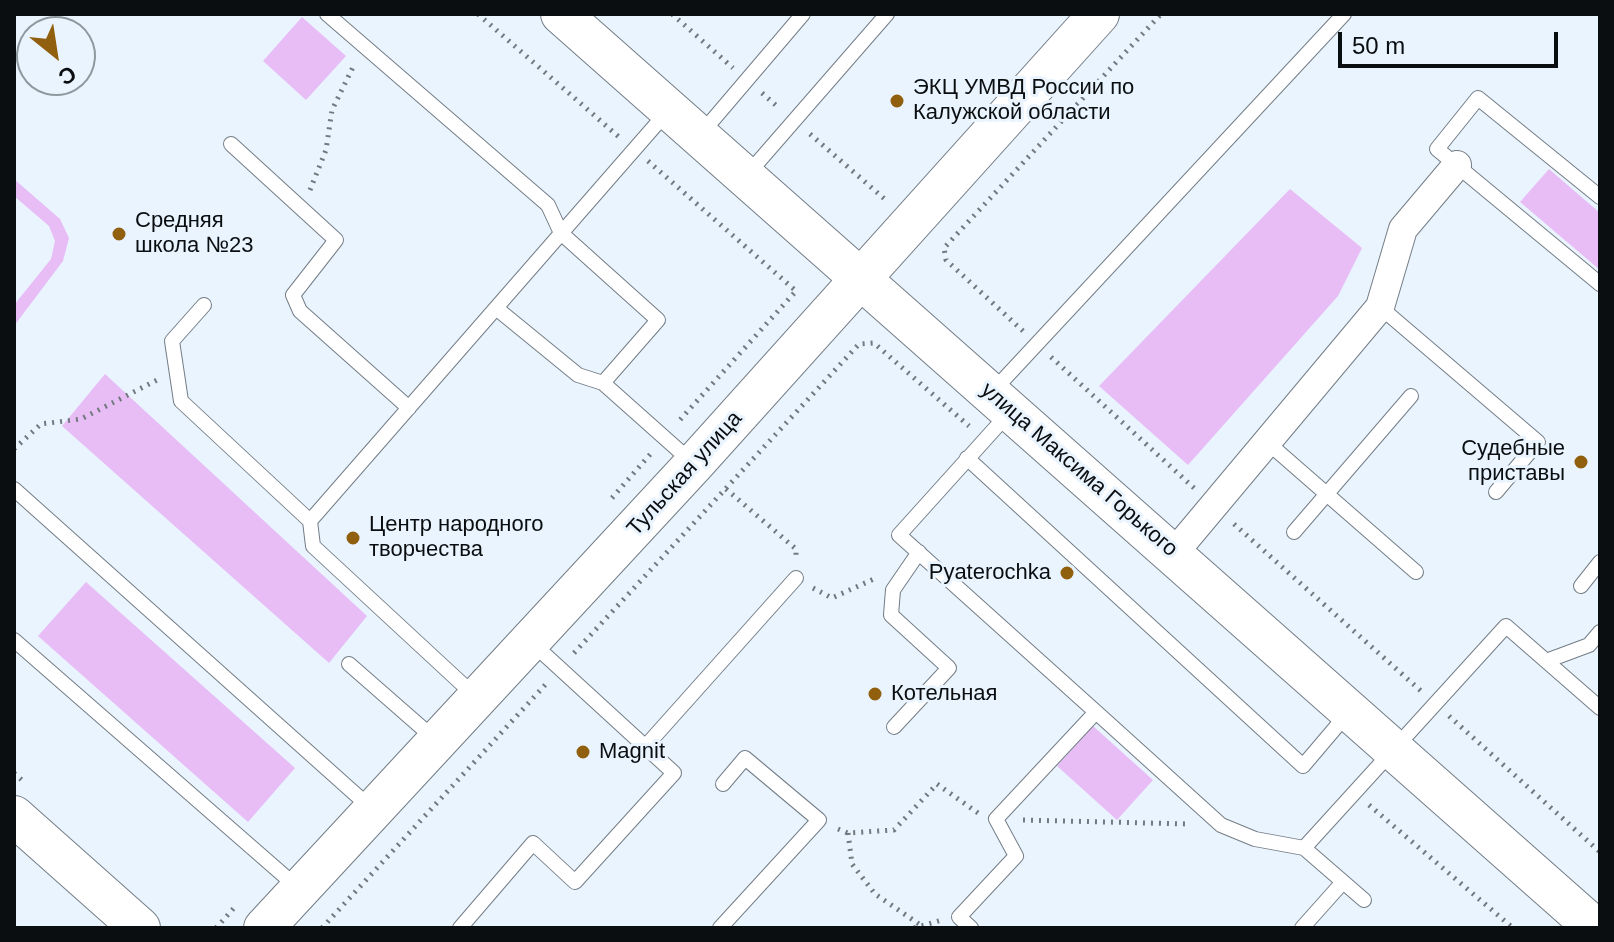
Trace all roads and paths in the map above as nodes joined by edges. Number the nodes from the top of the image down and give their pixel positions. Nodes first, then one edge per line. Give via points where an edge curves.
1 (327, 14) edge
2 (561, 14) edge
3 (672, 14) edge
4 (803, 14) edge
5 (887, 14) edge
6 (1099, 14) edge
7 (1161, 14) edge
8 (1344, 14) edge
9 (364, 46) junction
10 (747, 80) junction
11 (669, 109) junction
12 (794, 121) junction
13 (699, 135) junction
14 (231, 144) dead end
15 (1457, 165) junction
16 (746, 176) junction
17 (1600, 197) edge
18 (297, 204) junction
19 (890, 204) dead end
20 (561, 233) junction
21 (862, 278) junction
22 (1600, 284) edge
23 (204, 305) dead end
24 (1380, 307) junction
25 (496, 308) junction
26 (1037, 343) junction
27 (176, 371) junction
28 (603, 383) junction
29 (1411, 396) dead end
30 (1002, 401) junction
31 (409, 408) junction
32 (1267, 442) junction
33 (14, 449) edge
34 (967, 458) junction
35 (694, 464) junction
36 (14, 489) edge
37 (726, 489) junction
38 (1496, 492) dead end
39 (1327, 494) junction
40 (1214, 505) junction
41 (310, 521) junction
42 (1294, 532) dead end
43 (919, 552) junction
44 (1174, 553) junction
45 (1600, 562) edge
46 (1416, 572) dead end
47 (796, 578) junction
48 (1581, 586) dead end
49 (1600, 632) edge
50 (14, 640) edge
51 (531, 642) junction
52 (1546, 661) junction
53 (349, 664) dead end
54 (561, 668) junction
55 (478, 698) junction
56 (1433, 702) junction
57 (1600, 708) edge
58 (1351, 709) junction
59 (1096, 712) junction
60 (894, 727) dead end
61 (437, 741) junction
62 (645, 747) junction
63 (1394, 747) junction
64 (723, 784) dead end
65 (1354, 793) junction
66 (372, 809) junction
67 (14, 816) edge
68 (848, 833) dead end
69 (1304, 848) junction
70 (1600, 852) edge
71 (1343, 882) junction
72 (300, 890) junction
73 (1364, 900) dead end
74 (919, 924) dead end
75 (140, 928) edge
76 (264, 928) edge
77 (322, 928) edge
78 (460, 928) edge
79 (720, 928) edge
80 (971, 928) edge
81 (1302, 928) edge
82 (1513, 928) edge
83 (1595, 928) edge

1 - 9 lane
2 - 11 street, улица Максима Горького
3 - 10 path
4 - 10 lane
5 - 12 lane
6 - 21 street, Тульская улица
7 - 26 path via 944,248 946,260
8 - 26 lane
9 - 18 path via 332,110 326,150 314,179
9 - 20 lane via 548,205
10 - 12 path
10 - 13 lane
11 - 13 street, улица Максима Горького
11 - 20 lane
12 - 16 lane
12 - 19 path
13 - 16 street, улица Максима Горького
14 - 18 lane
15 - 17 lane via 1437,149 1478,98
15 - 22 lane
15 - 24 street via 1403,229
16 - 21 street, улица Максима Горького
18 - 31 lane via 336,240 293,295 300,311
20 - 25 lane
20 - 28 lane via 658,320
21 - 30 street, улица Максима Горького
21 - 35 street, Тульская улица
23 - 27 lane via 172,341
24 - 32 street
24 - 38 lane via 1538,442
25 - 28 lane via 578,375
25 - 31 lane
26 - 30 lane
26 - 40 path
27 - 33 path via 81,419 41,424
27 - 41 lane via 181,401
28 - 35 lane
29 - 39 lane
30 - 34 lane
30 - 44 street, улица Максима Горького
31 - 41 lane
32 - 39 lane
32 - 40 street
34 - 37 path via 978,434 874,343 859,344
34 - 43 lane via 899,535
34 - 58 lane via 1303,766
35 - 51 street, Тульская улица
36 - 66 lane
37 - 47 path via 796,549
37 - 54 path
39 - 42 lane
39 - 46 lane
40 - 44 street
40 - 56 path
41 - 55 lane via 313,546
43 - 47 path via 832,598
43 - 59 lane
43 - 60 lane via 893,590 891,615 949,668
44 - 58 street, улица Максима Горького
45 - 48 lane
47 - 62 lane
49 - 52 lane via 1589,645
50 - 72 lane
51 - 54 lane
51 - 55 street, Тульская улица
52 - 56 lane via 1506,626
52 - 57 lane
53 - 61 lane
54 - 62 lane
54 - 77 path
55 - 61 street, Тульская улица
56 - 63 lane
56 - 70 path
58 - 63 street, улица Максима Горького
59 - 69 lane via 1221,825 1255,839
59 - 80 lane via 996,819 1016,856 959,917
61 - 66 street, Тульская улица
62 - 78 lane via 674,773 575,882 533,843
63 - 65 lane
63 - 83 street, улица Максима Горького
64 - 79 lane via 745,758 819,820
65 - 69 lane
65 - 82 path
66 - 72 street, Тульская улица
67 - 75 street
68 - 74 path via 852,864 875,894
69 - 71 lane
71 - 73 lane
71 - 81 lane
72 - 76 street, Тульская улица

